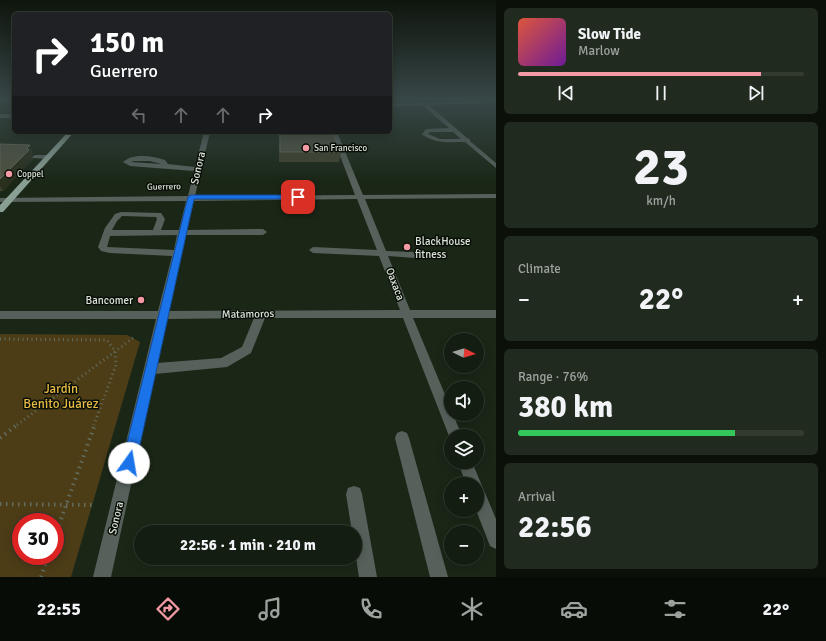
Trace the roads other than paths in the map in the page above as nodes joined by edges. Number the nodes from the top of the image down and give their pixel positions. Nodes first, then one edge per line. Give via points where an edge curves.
1 (452, 127) edge
2 (456, 130) junction
3 (68, 134) edge
4 (207, 134) edge
5 (335, 134) edge
6 (468, 140) junction
7 (35, 157) dead end
8 (47, 157) junction
9 (164, 165) junction
10 (496, 166) edge
11 (198, 169) junction
12 (496, 196) edge
13 (191, 197) junction
14 (360, 197) junction
15 (0, 200) edge
16 (9, 200) junction
17 (0, 210) edge
18 (183, 232) junction
19 (263, 232) dead end
20 (107, 233) junction
21 (156, 233) junction
22 (313, 250) dead end
23 (178, 253) junction
24 (383, 254) junction
25 (414, 255) dead end
26 (260, 314) junction
27 (407, 314) junction
28 (496, 314) edge
29 (0, 315) edge
30 (162, 316) junction
31 (150, 369) junction
32 (452, 429) edge
33 (402, 438) dead end
34 (354, 494) dead end
35 (484, 509) edge
36 (496, 540) edge
37 (102, 577) edge
38 (368, 577) edge
39 (439, 577) edge

1 - 2 street
2 - 6 street
2 - 6 street via 428,130 426,134 431,140
3 - 8 main road
4 - 11 street, Sonora
5 - 14 street, Oaxaca
6 - 10 street
7 - 8 street
8 - 16 main road
9 - 9 street via 161,160 134,159 126,162
9 - 11 street
11 - 13 street, Sonora
12 - 14 street, Guerrero
13 - 14 street, Guerrero
13 - 16 street, Guerrero
13 - 18 street, Sonora
14 - 24 street, Oaxaca
15 - 16 street, Guerrero
16 - 17 main road
18 - 19 street
18 - 21 street
18 - 23 street, Sonora
20 - 21 street
20 - 21 street via 115,217 121,214 158,215 160,219
20 - 23 street via 102,247 104,249
22 - 24 street
23 - 30 street, Sonora
24 - 25 street
24 - 27 street, Oaxaca
26 - 27 street, Matamoros
26 - 30 street, Matamoros
26 - 31 street via 247,350 223,363
27 - 28 street, Matamoros
27 - 32 street, Oaxaca
29 - 30 street, Matamoros
30 - 31 street, Sonora
31 - 37 street, Sonora
33 - 39 street
34 - 38 street
35 - 36 street

